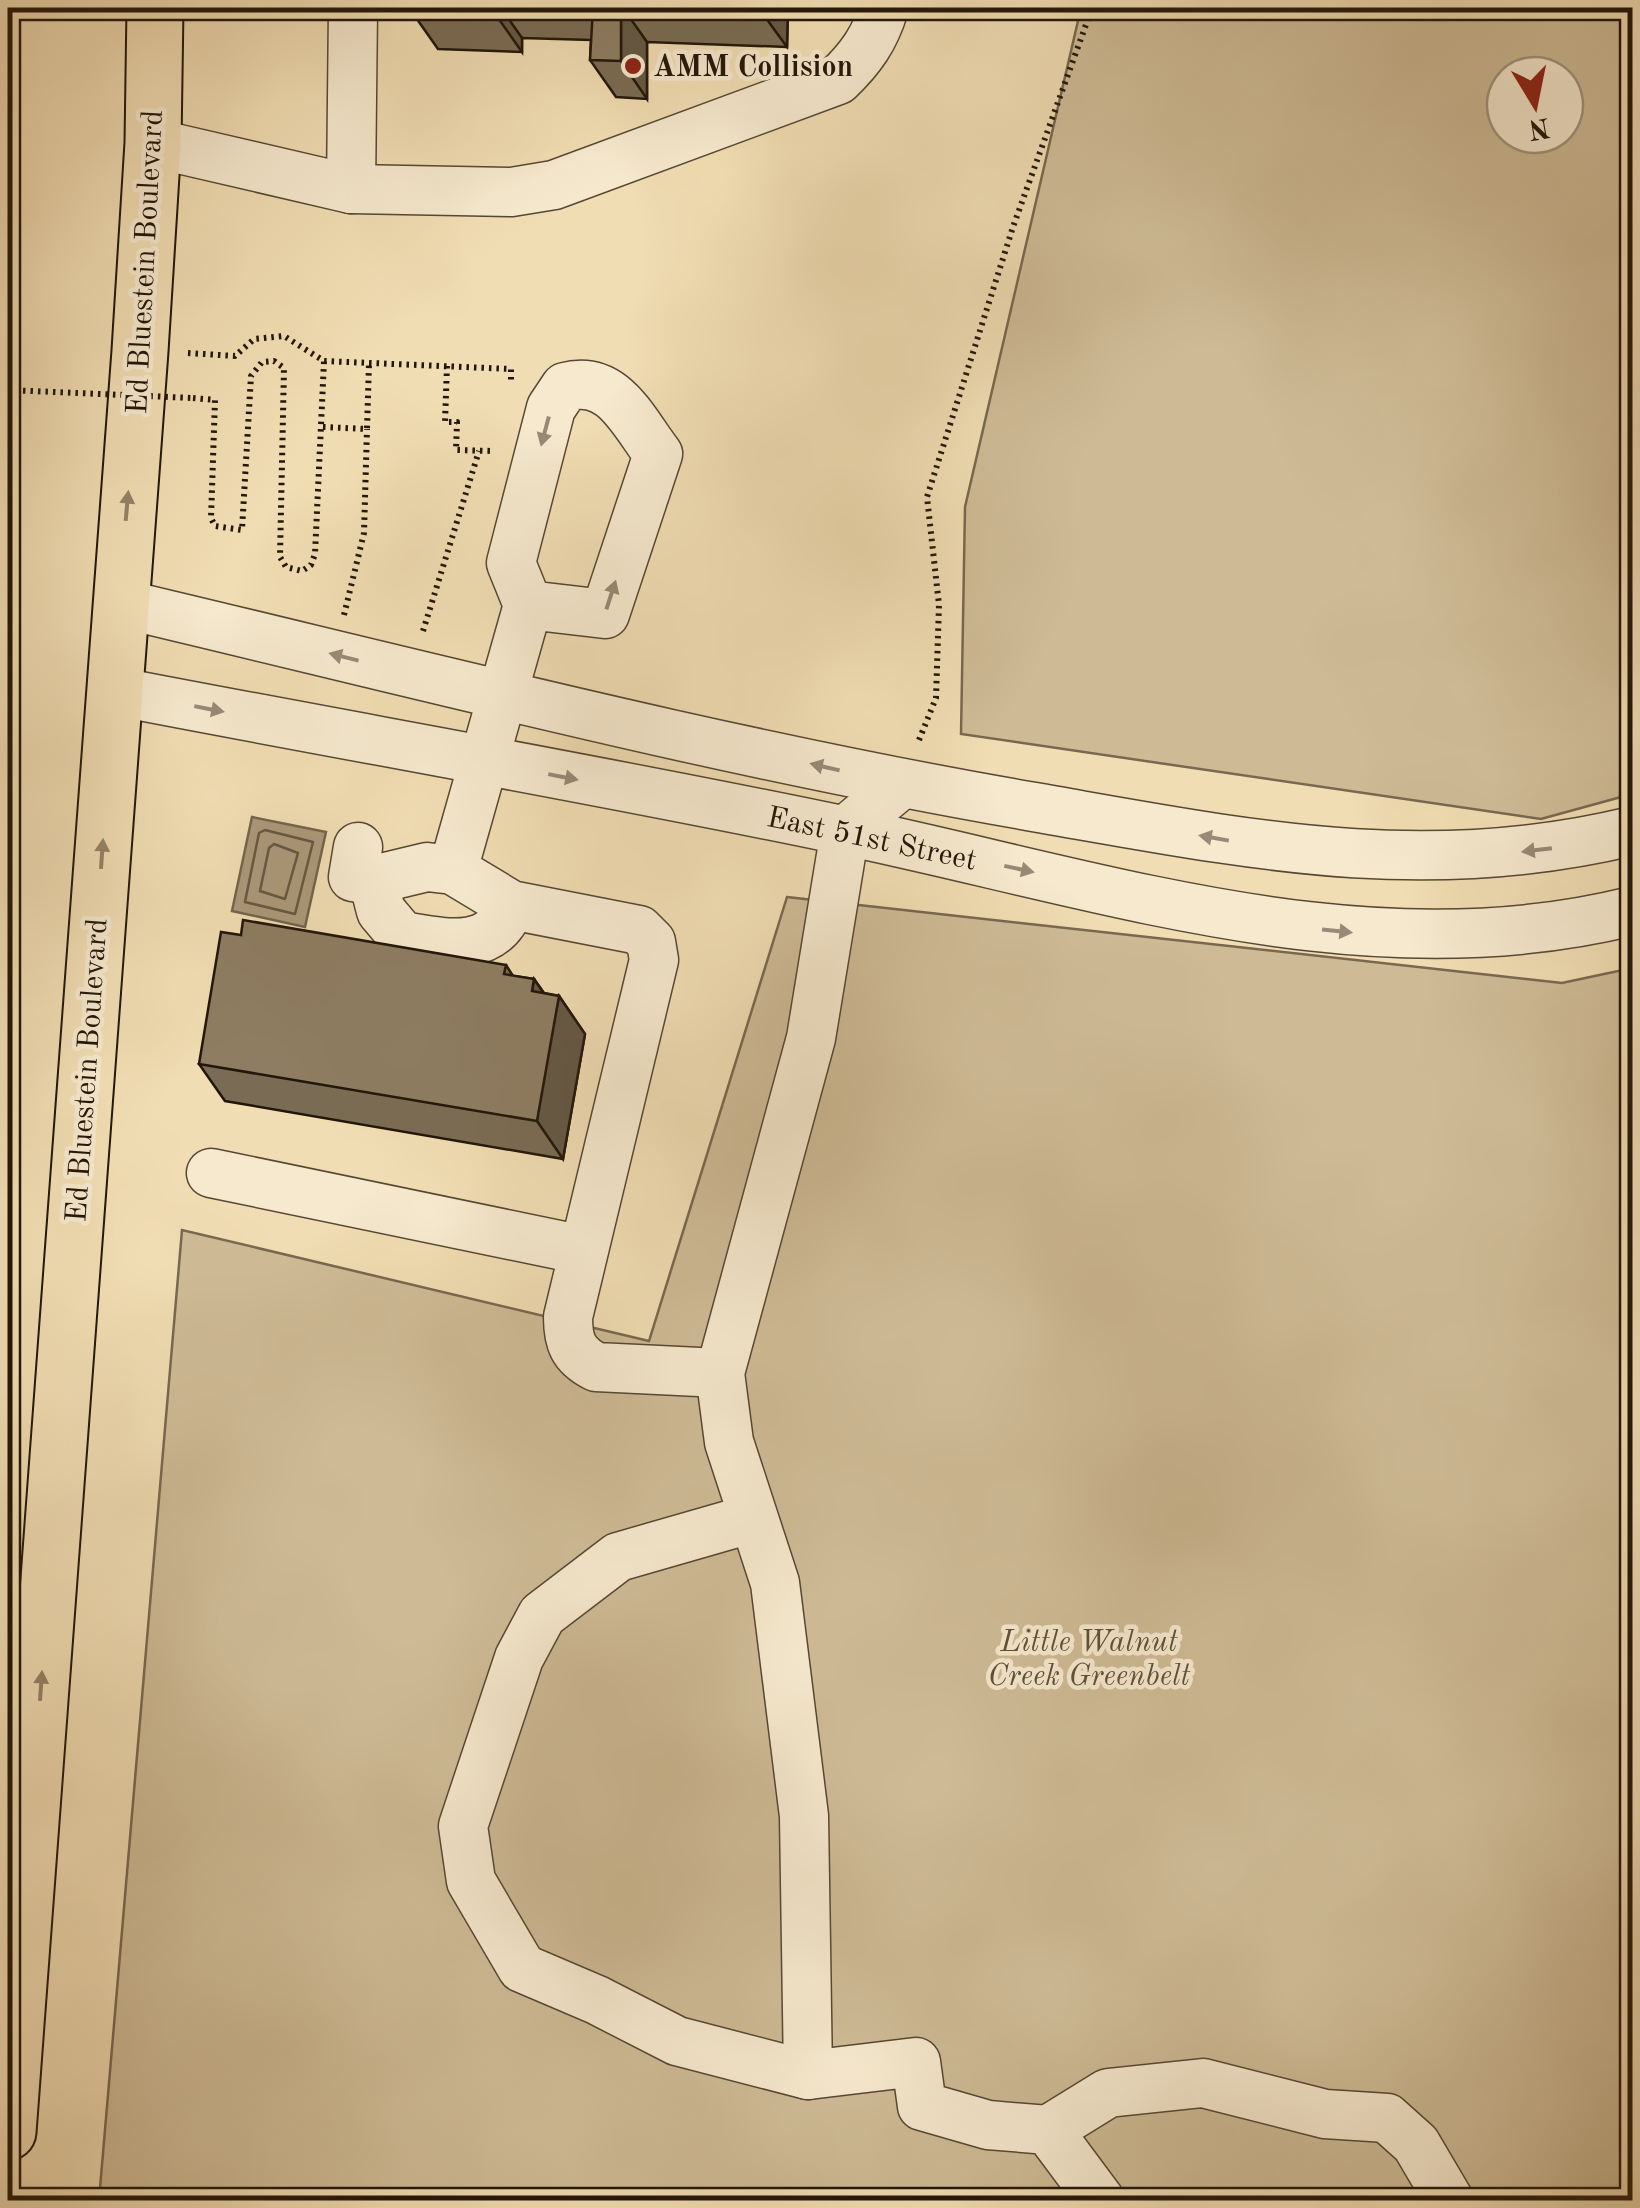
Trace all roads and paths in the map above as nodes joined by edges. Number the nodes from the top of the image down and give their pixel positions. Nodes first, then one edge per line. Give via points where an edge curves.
1 (155, 8) edge
2 (353, 8) edge
3 (884, 8) edge
4 (1092, 8) edge
5 (153, 143) junction
6 (351, 189) junction
7 (186, 353) dead end
8 (324, 361) junction
9 (369, 363) junction
10 (447, 366) junction
11 (8, 390) edge
12 (510, 399) dead end
13 (323, 427) junction
14 (367, 428) junction
15 (496, 433) dead end
16 (478, 451) junction
17 (119, 603) junction
18 (528, 605) junction
19 (342, 621) dead end
20 (422, 634) dead end
21 (439, 680) junction
22 (114, 691) junction
23 (500, 693) junction
24 (426, 751) junction
25 (482, 762) junction
26 (901, 784) junction
27 (844, 830) junction
28 (1632, 832) edge
29 (453, 870) junction
30 (512, 905) junction
31 (1632, 911) edge
32 (211, 1173) dead end
33 (583, 1250) junction
34 (720, 1372) junction
35 (750, 1518) junction
36 (808, 2075) junction
37 (1048, 2130) junction
38 (8, 2132) edge
39 (1100, 2200) edge
40 (1449, 2200) edge

1 - 5 main road, Ed Bluestein Boulevard
2 - 6 street
3 - 6 street via 860,60 838,80 554,185 511,192
4 - 26 path via 926,497 939,605 936,698
5 - 6 street
17 -> 5 main road, Ed Bluestein Boulevard
7 - 8 path via 235,356 254,339 284,336
8 - 9 path
8 - 13 path
9 - 10 path
9 - 14 path
10 - 12 path via 511,368
10 - 16 path via 445,422 457,422 456,450
11 - 13 path, bridge via 215,400 210,518 214,526 242,530 251,376 262,362 274,361 284,368 280,551 282,562 296,571 314,560
13 - 14 path
14 - 19 path via 364,533
15 - 16 path via 495,452
16 - 20 path
21 -> 17 street, East 51st Street
17 - 22 main road, Ed Bluestein Boulevard
18 -> 18 street via 605,614 658,454 606,389 587,381 565,387 551,408 511,562
18 - 23 street
21 - 23 street, East 51st Street
21 - 24 street
22 -> 24 street, East 51st Street
38 -> 22 main road, Ed Bluestein Boulevard
23 - 25 street
26 -> 23 street, East 51st Street
24 - 25 street, East 51st Street
25 -> 27 street, East 51st Street
25 - 29 street
26 - 27 street
28 -> 26 street, East 51st Street via 1470,858 1362,857
27 -> 31 street, East 51st Street via 1254,922 1376,935 1488,934
27 - 34 street via 811,1038
29 - 30 street
29 - 30 street via 366,863 381,911 402,936 456,945 483,940
30 - 33 street via 639,930 651,942 654,960
32 - 33 street
33 - 34 street via 568,1316 568,1340 579,1358 596,1368
34 - 35 street via 729,1442
35 - 36 street via 775,1582 804,1816
35 - 36 street via 618,1557 542,1616 519,1658 463,1826 472,1882 522,1968 677,2041
36 - 37 street via 916,2062 922,2106 988,2125
37 - 39 street
37 - 40 street via 1108,2093 1203,2083 1324,2114 1387,2118 1416,2144

